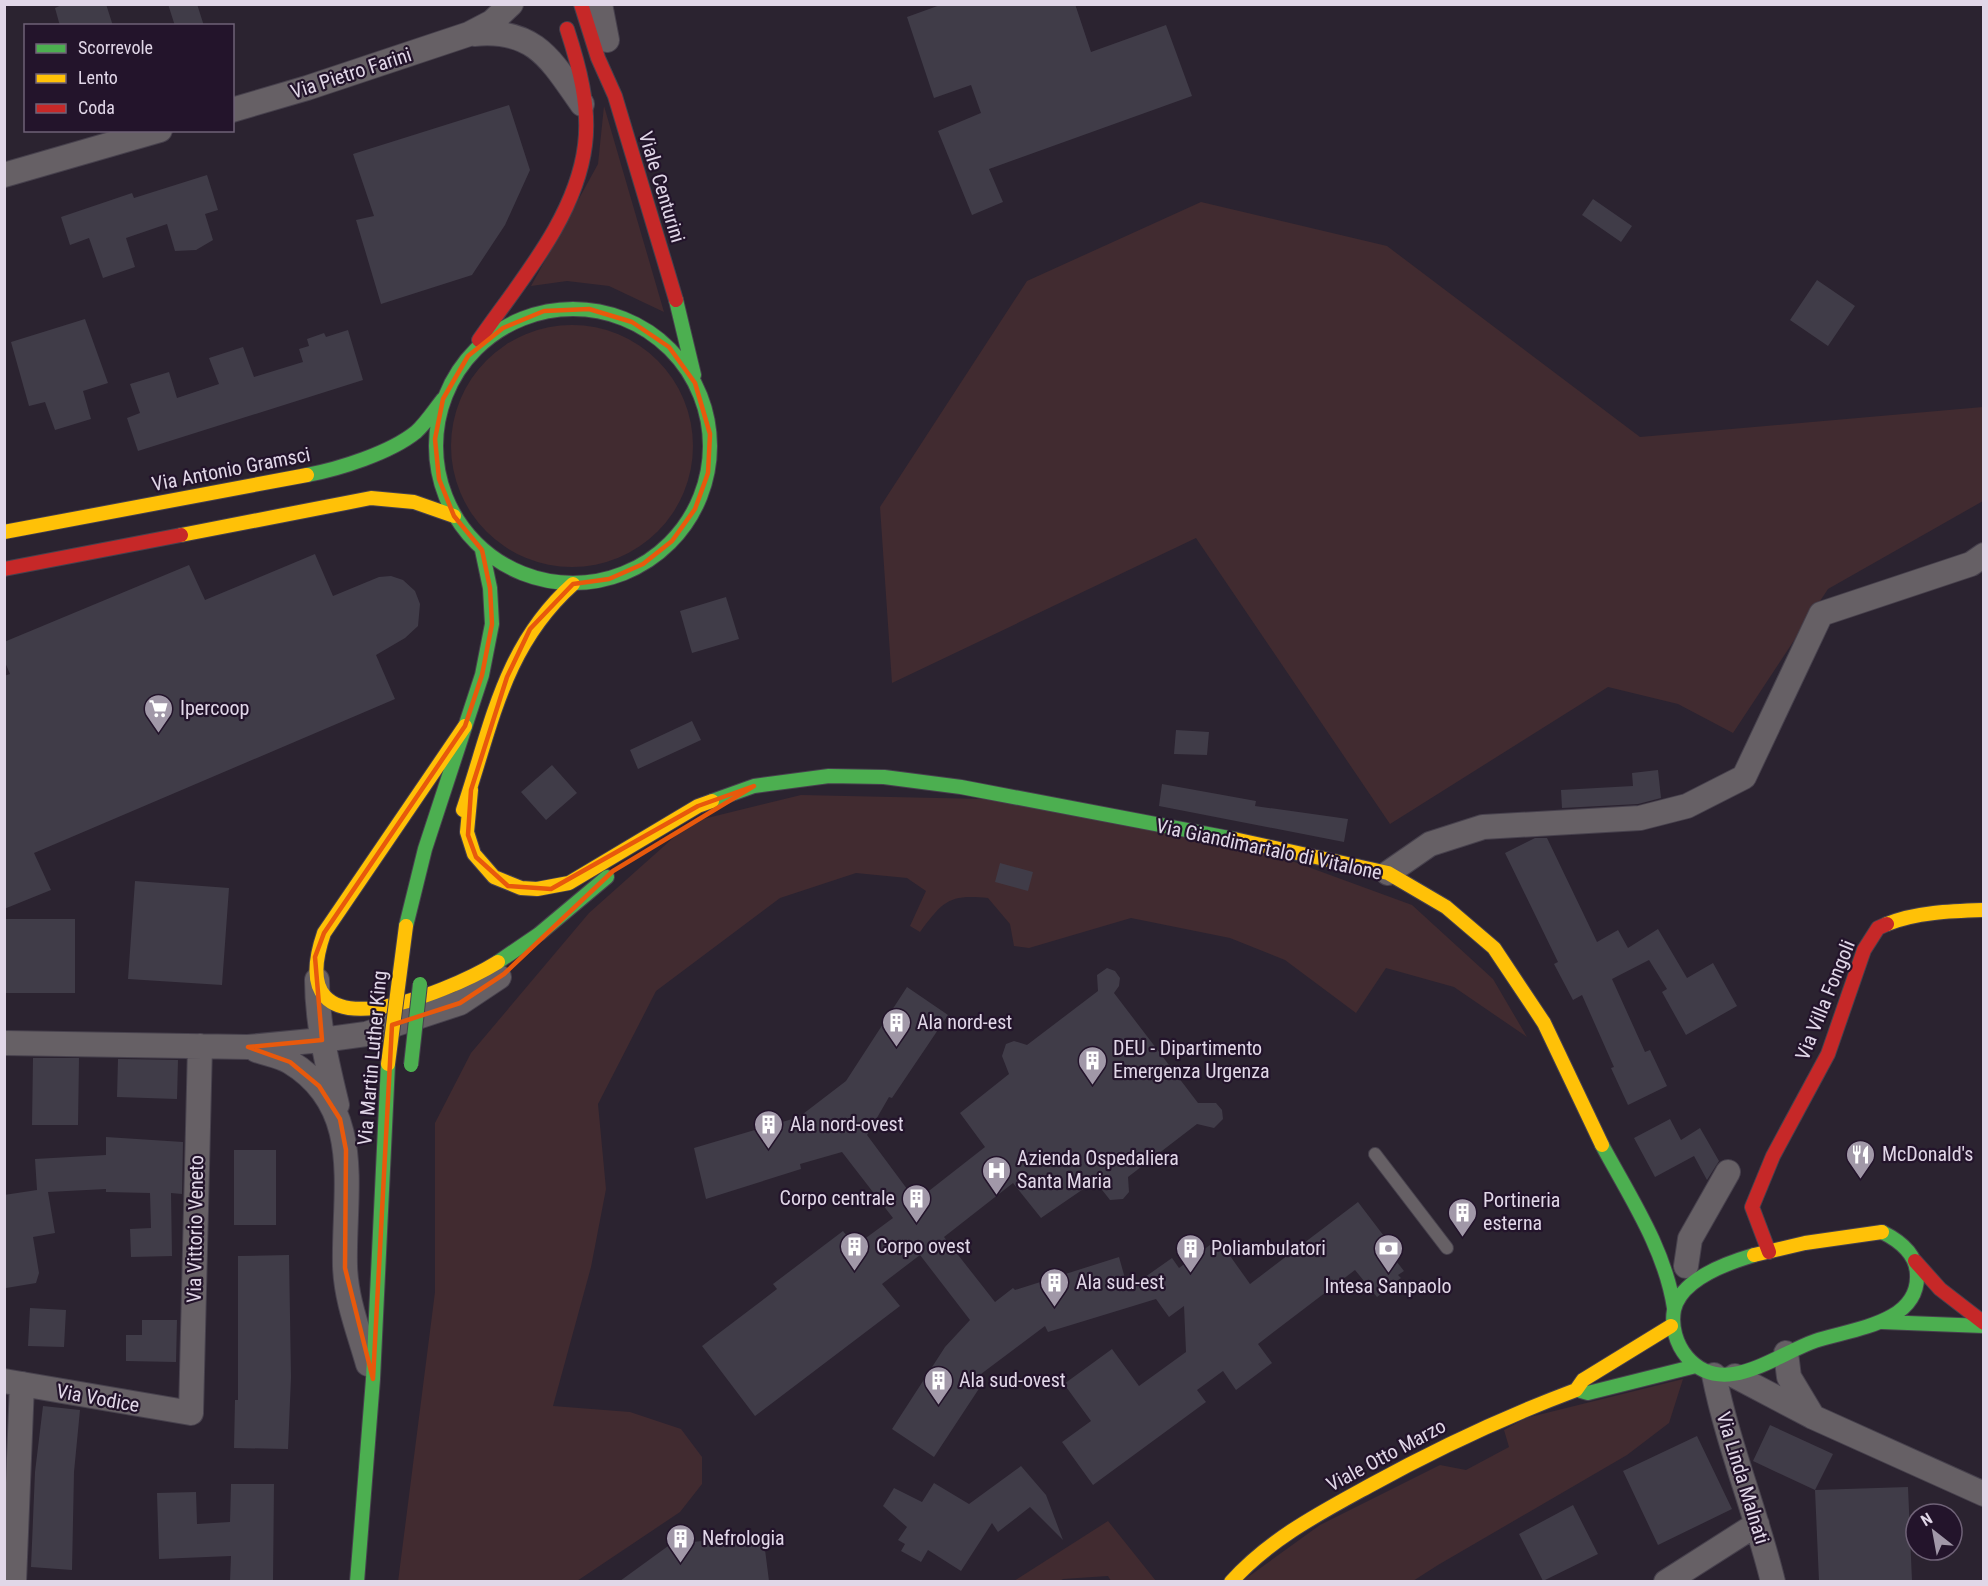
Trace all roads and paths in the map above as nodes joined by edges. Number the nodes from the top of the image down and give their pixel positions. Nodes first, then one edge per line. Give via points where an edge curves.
1 (511, 4) edge
2 (581, 4) edge
3 (600, 4) edge
4 (563, 15) dead end
5 (469, 34) junction
6 (615, 96) junction
7 (234, 109) edge
8 (586, 109) junction
9 (153, 132) edge
10 (4, 176) edge
11 (468, 356) junction
12 (695, 383) junction
13 (443, 399) junction
14 (454, 516) junction
15 (4, 532) edge
16 (482, 550) junction
17 (1983, 555) edge
18 (4, 569) edge
19 (573, 584) junction
20 (465, 726) junction
21 (754, 786) junction
22 (471, 790) junction
23 (454, 834) dead end
24 (1388, 873) junction
25 (1983, 910) edge
26 (567, 911) junction
27 (422, 965) dead end
28 (317, 980) junction
29 (322, 1040) junction
30 (4, 1043) edge
31 (200, 1046) junction
32 (248, 1047) junction
33 (411, 1070) dead end
34 (340, 1119) junction
35 (1375, 1154) dead end
36 (1728, 1172) dead end
37 (1447, 1248) dead end
38 (1657, 1249) junction
39 (1769, 1252) junction
40 (1915, 1261) junction
41 (1696, 1270) junction
42 (1674, 1308) junction
43 (1882, 1322) junction
44 (1983, 1325) edge
45 (1671, 1326) junction
46 (1786, 1353) junction
47 (1715, 1372) junction
48 (373, 1379) junction
49 (13, 1383) edge
50 (1576, 1390) junction
51 (191, 1413) joint
52 (1812, 1417) junction
53 (1983, 1494) edge
54 (11, 1520) edge
55 (1757, 1524) junction
56 (14, 1581) edge
57 (357, 1581) edge
58 (1231, 1581) edge
59 (1666, 1581) edge
60 (1773, 1581) edge

1 - 5 street, Via Pietro Farini via 492,22
2 - 6 main road, Viale Centurini
3 - 6 street
4 - 8 main road via 577,59
5 - 7 street, Via Pietro Farini
5 - 8 street, Via Pietro Farini via 517,35 557,68
6 - 12 main road, Viale Centurini via 683,322
8 - 11 main road via 582,160 565,207
9 - 10 street
11 - 12 main road via 502,328 544,311 589,309 632,322 669,347
11 - 13 main road
12 - 19 main road via 710,434 708,473 695,509 672,541 643,564 609,579
13 - 14 main road via 435,439 439,479
13 - 15 main road, Via Antonio Gramsci via 416,432 384,450 330,471
14 - 16 main road
14 - 18 main road via 428,504 372,498
16 - 19 main road via 540,580
16 - 20 main road, Via Martin Luther King via 492,624 482,675
17 - 24 street via 1971,564 1821,614 1744,777 1687,806 1640,818 1483,827 1430,844
19 - 22 main road via 557,595 530,629 507,677
20 - 28 main road via 324,933 315,957
20 - 48 main road, Via Martin Luther King, bridge via 425,849 406,926 388,1064
21 - 22 main road via 669,821 569,883 531,891 508,886 490,874 476,857 468,835
21 - 24 main road, Via Giandimartalo di Vitalone via 829,776 884,777 961,787 1290,850
21 - 26 main road via 613,871
22 - 23 main road
24 - 38 main road, Via Giandimartalo di Vitalone via 1446,907 1494,948 1544,1023 1583,1108
25 - 39 main road, Via Villa Fongoli via 1952,910 1899,919 1878,928 1864,950 1828,1054 1773,1156 1752,1207
26 - 28 main road via 488,968 453,986 370,1012 346,1010 328,998
26 - 29 street via 535,948 460,1003 366,1034
27 - 33 main road, Via Martin Luther King, bridge
28 - 29 street
29 - 32 street
29 - 34 street
30 - 31 street
31 - 32 street
31 - 51 street, Via Vittorio Veneto
32 - 34 street via 290,1062 319,1086
34 - 48 street via 346,1150 345,1268 350,1302
35 - 37 lane
36 - 41 street via 1690,1239
38 - 41 main road
38 - 42 main road, Via Giandimartalo di Vitalone
39 - 40 main road via 1835,1235 1882,1232 1900,1241
39 - 41 main road
40 - 43 main road via 1919,1279 1909,1304
40 - 44 main road via 1940,1289
41 - 42 main road
42 - 45 main road
43 - 44 main road
43 - 46 main road, Viale Otto Marzo
45 - 47 main road via 1678,1343
45 - 50 main road, Viale Otto Marzo via 1583,1380
46 - 47 main road, Viale Otto Marzo
46 - 52 street via 1789,1377
47 - 50 main road, Viale Otto Marzo via 1588,1394
47 - 52 street
47 - 55 street, Via Linda Malnati via 1722,1416
48 - 57 main road, Via Martin Luther King
49 - 51 street, Via Vodice
49 - 54 street
50 - 58 main road, Viale Otto Marzo via 1490,1423 1403,1466 1308,1519 1248,1562
52 - 53 street
54 - 56 street
55 - 59 street
55 - 60 street, Via Linda Malnati

